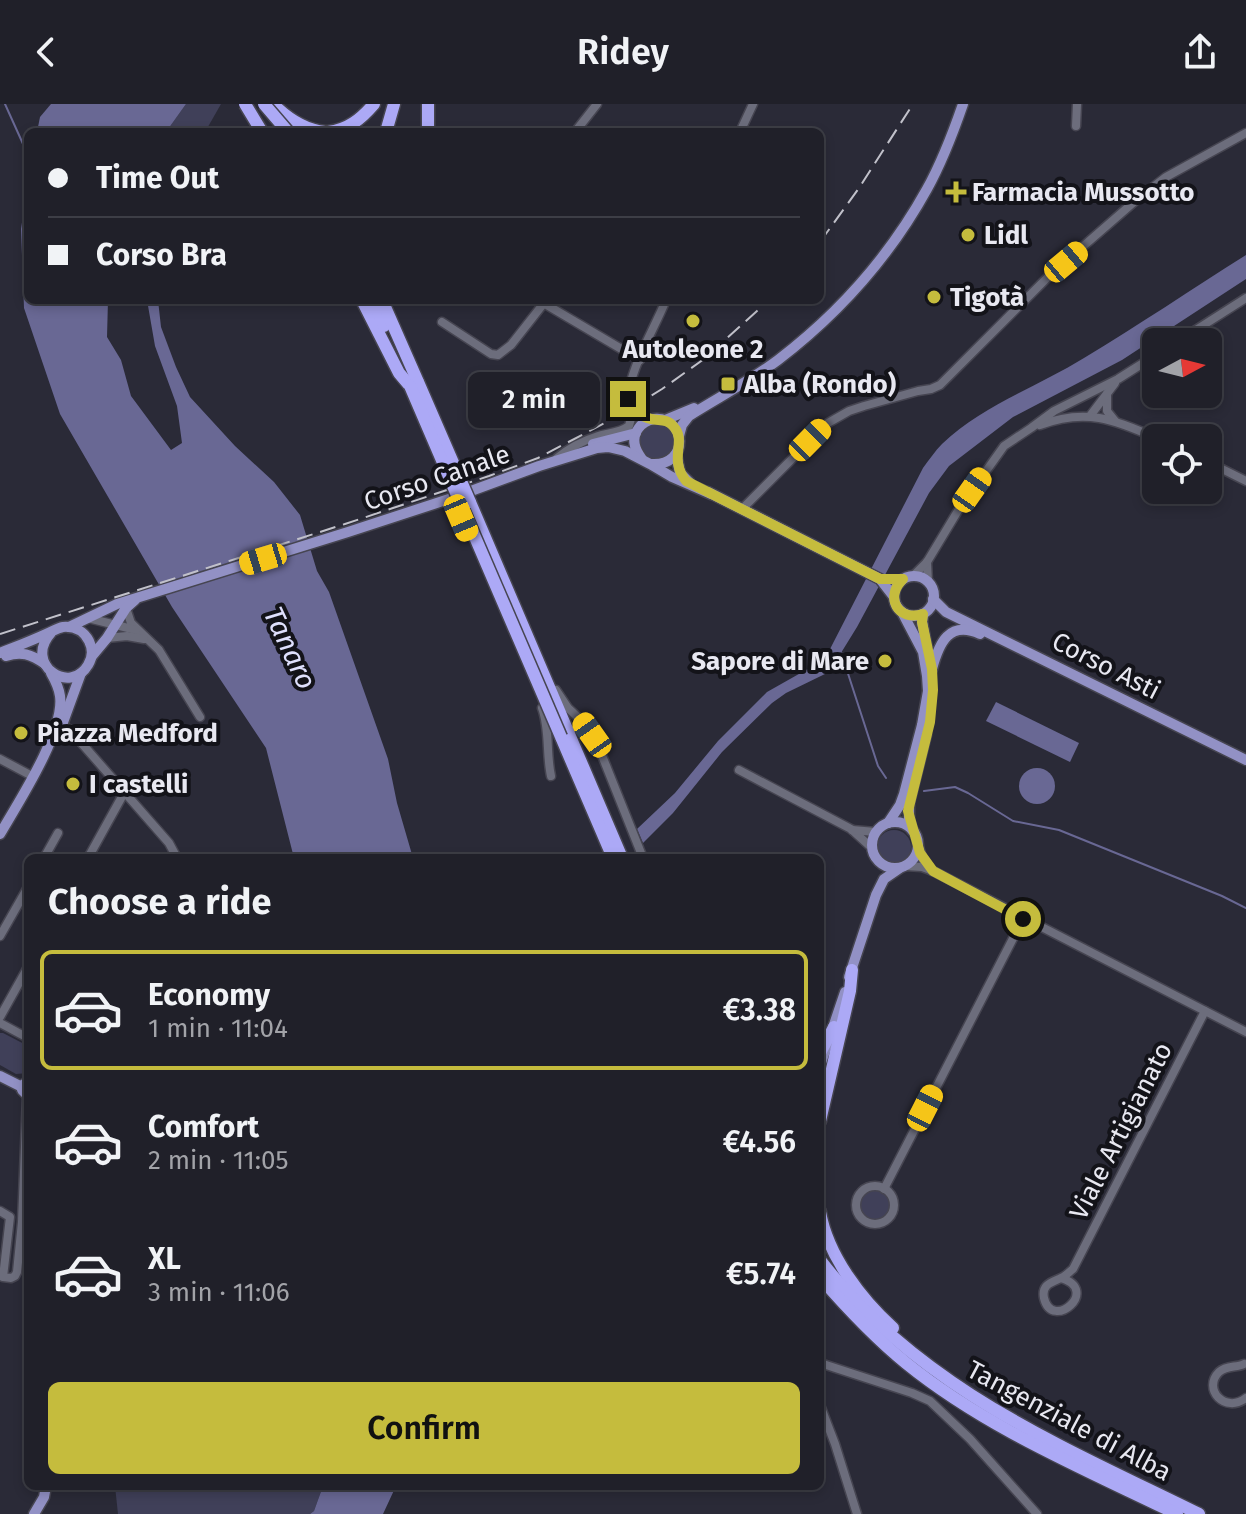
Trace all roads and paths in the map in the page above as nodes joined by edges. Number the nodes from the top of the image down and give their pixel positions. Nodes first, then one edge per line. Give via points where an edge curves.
1 (245, 104) edge
2 (254, 104) edge
3 (265, 104) edge
4 (273, 104) edge
5 (374, 104) edge
6 (394, 104) edge
7 (428, 104) edge
8 (597, 104) edge
9 (753, 104) edge
10 (963, 104) edge
11 (1077, 104) edge
12 (1076, 126) dead end
13 (258, 128) edge
14 (260, 128) edge
15 (274, 128) edge
16 (285, 128) edge
17 (307, 128) edge
18 (345, 128) edge
19 (387, 128) edge
20 (428, 128) edge
21 (578, 128) edge
22 (742, 128) edge
23 (1246, 133) edge
24 (1246, 298) edge
25 (364, 304) edge
26 (375, 304) edge
27 (384, 304) edge
28 (394, 304) edge
29 (540, 304) edge
30 (544, 304) edge
31 (664, 304) edge
32 (442, 322) dead end
33 (1199, 328) edge
34 (640, 360) junction
35 (1142, 364) edge
36 (1118, 379) junction
37 (414, 384) junction
38 (1107, 393) junction
39 (1083, 397) junction
40 (718, 398) junction
41 (631, 408) junction
42 (1086, 416) junction
43 (651, 420) junction
44 (665, 420) junction
45 (1115, 421) junction
46 (1031, 428) junction
47 (1142, 432) edge
48 (636, 433) junction
49 (679, 436) junction
50 (676, 454) junction
51 (557, 458) junction
52 (646, 461) junction
53 (539, 466) junction
54 (1222, 469) edge
55 (1246, 481) edge
56 (470, 491) junction
57 (711, 494) junction
58 (452, 498) junction
59 (742, 509) junction
60 (927, 562) junction
61 (879, 578) junction
62 (908, 578) junction
63 (928, 582) junction
64 (894, 597) junction
65 (137, 598) junction
66 (933, 599) junction
67 (126, 608) junction
68 (902, 612) junction
69 (946, 612) junction
70 (925, 613) junction
71 (88, 618) junction
72 (117, 624) junction
73 (69, 627) junction
74 (136, 630) junction
75 (51, 633) junction
76 (107, 638) junction
77 (152, 642) junction
78 (0, 656) edge
79 (92, 656) junction
80 (47, 667) junction
81 (932, 669) junction
82 (81, 673) junction
83 (1098, 686) junction
84 (200, 717) dead end
85 (62, 725) junction
86 (565, 736) junction
87 (51, 740) junction
88 (0, 759) edge
89 (1246, 760) edge
90 (739, 770) dead end
91 (32, 776) junction
92 (551, 776) dead end
93 (124, 793) junction
94 (888, 823) junction
95 (851, 829) junction
96 (912, 830) junction
97 (876, 832) junction
98 (58, 833) dead end
99 (0, 834) edge
100 (918, 844) junction
101 (873, 853) junction
102 (46, 854) edge
103 (90, 854) edge
104 (175, 854) edge
105 (611, 854) edge
106 (620, 854) edge
107 (641, 854) edge
108 (902, 867) junction
109 (933, 871) junction
110 (24, 894) edge
111 (876, 895) junction
112 (1023, 919) junction
113 (0, 936) edge
114 (852, 970) junction
115 (24, 974) edge
116 (1205, 1011) junction
117 (0, 1017) edge
118 (0, 1023) edge
119 (834, 1027) junction
120 (1246, 1032) edge
121 (24, 1036) edge
122 (824, 1046) edge
123 (824, 1055) edge
124 (0, 1076) edge
125 (24, 1090) edge
126 (824, 1104) edge
127 (24, 1170) edge
128 (884, 1189) junction
129 (0, 1211) edge
130 (824, 1227) edge
131 (824, 1265) edge
132 (1073, 1269) junction
133 (2, 1277) edge
134 (1061, 1278) junction
135 (824, 1282) edge
136 (1073, 1286) junction
137 (824, 1364) edge
138 (1243, 1366) edge
139 (971, 1396) junction
140 (1246, 1398) edge
141 (824, 1415) edge
142 (45, 1490) edge
143 (34, 1514) edge
144 (857, 1514) edge
145 (1037, 1514) edge
146 (1177, 1514) edge
147 (1199, 1514) edge

1 - 13 highway, bridge
2 - 15 highway
3 - 14 highway
3 - 16 highway, bridge
4 - 17 highway
5 - 18 highway
6 - 19 highway
7 - 20 highway
8 - 21 street
9 - 22 street
10 - 40 main road via 927,188 865,278 818,328
11 - 12 street
23 - 59 street via 1166,177 1134,202 1049,276 940,385 849,411 828,423
24 - 33 street
25 - 37 highway via 399,373
26 - 37 highway
27 - 37 highway
28 - 37 highway via 417,366
29 - 32 street via 498,355
30 - 34 street
31 - 34 street
34 - 41 street via 627,393
35 - 36 street
36 - 38 street
36 - 39 street
37 - 86 highway, bridge
38 - 42 street
38 - 45 street via 1107,411
39 - 42 street
39 - 46 street
40 - 44 main road
40 - 49 main road via 689,416
41 - 43 street
41 - 51 street via 625,429 571,447
42 - 45 street
42 - 46 street
43 - 44 main road
43 - 48 main road
44 - 49 main road
45 - 47 street
46 - 60 street via 1004,446
48 - 51 main road, Corso Canale
48 - 52 main road via 635,449
49 - 50 main road
50 - 52 main road via 665,463
50 - 57 main road via 686,481
51 - 53 main road, Corso Canale
52 - 53 main road, Corso Canale via 608,447
52 - 57 main road
53 - 56 main road, Corso Canale
54 - 55 street
56 - 58 main road, Corso Canale
56 - 107 street via 559,697 592,735
57 - 59 main road
58 - 65 main road, Corso Canale
58 - 92 street via 541,703
59 - 61 main road
60 - 62 street
60 - 63 street
61 - 62 main road
61 - 64 main road
62 - 63 main road
62 - 64 main road via 896,587
63 - 66 main road
64 - 68 main road
65 - 67 main road
65 - 71 main road, Corso Canale
66 - 69 main road
66 - 70 main road
67 - 72 main road
67 - 74 street
68 - 70 main road
68 - 94 main road via 923,652 928,691 904,794
69 - 70 main road
69 - 83 main road, Corso Asti
70 - 81 main road via 922,622
71 - 72 street
71 - 73 main road, Corso Canale
72 - 74 street
72 - 76 main road
73 - 75 main road
73 - 79 main road via 86,636
74 - 77 street
75 - 78 main road
75 - 80 main road via 43,645
76 - 77 street via 135,636
76 - 79 main road
77 - 84 street
78 - 80 main road via 31,655
79 - 82 main road
80 - 82 main road via 58,676
80 - 87 main road via 60,696
81 - 83 main road via 944,639 963,629 1078,683
81 - 96 main road via 930,722 909,803
82 - 85 main road
83 - 89 main road, Corso Asti
85 - 87 main road
85 - 93 street
86 - 105 highway
86 - 106 highway
87 - 91 main road
88 - 91 street
90 - 95 street
91 - 99 main road
93 - 103 street
93 - 104 street
94 - 96 main road
94 - 97 main road
95 - 97 street
95 - 101 street
96 - 100 main road
97 - 101 main road
98 - 102 street
100 - 108 main road via 915,857
100 - 109 street
101 - 108 main road via 885,867
101 - 111 main road
108 - 109 street
108 - 111 main road via 884,879
109 - 112 street
110 - 113 street
111 - 114 main road
112 - 116 street
112 - 128 street
114 - 119 main road
114 - 126 highway
115 - 117 street
116 - 120 street
116 - 132 street, Viale Artigianato
118 - 121 street
119 - 122 highway
119 - 123 main road
124 - 125 main road
127 - 133 street via 17,1272
128 - 128 street via 871,1187 861,1193 856,1204 864,1221 875,1224 891,1215 894,1203
129 - 133 street via 10,1217
130 - 139 highway via 856,1287 887,1323
131 - 139 highway, Tangenziale di Alba via 889,1335
132 - 134 street
132 - 136 street
134 - 136 street
134 - 136 street via 1044,1290 1052,1308 1062,1311 1071,1306
135 - 146 highway, Tangenziale di Alba via 883,1343 942,1390 1007,1429
137 - 145 street via 930,1401
138 - 140 street via 1220,1371 1214,1389 1225,1403
139 - 147 highway, Tangenziale di Alba
141 - 144 street
142 - 143 main road

